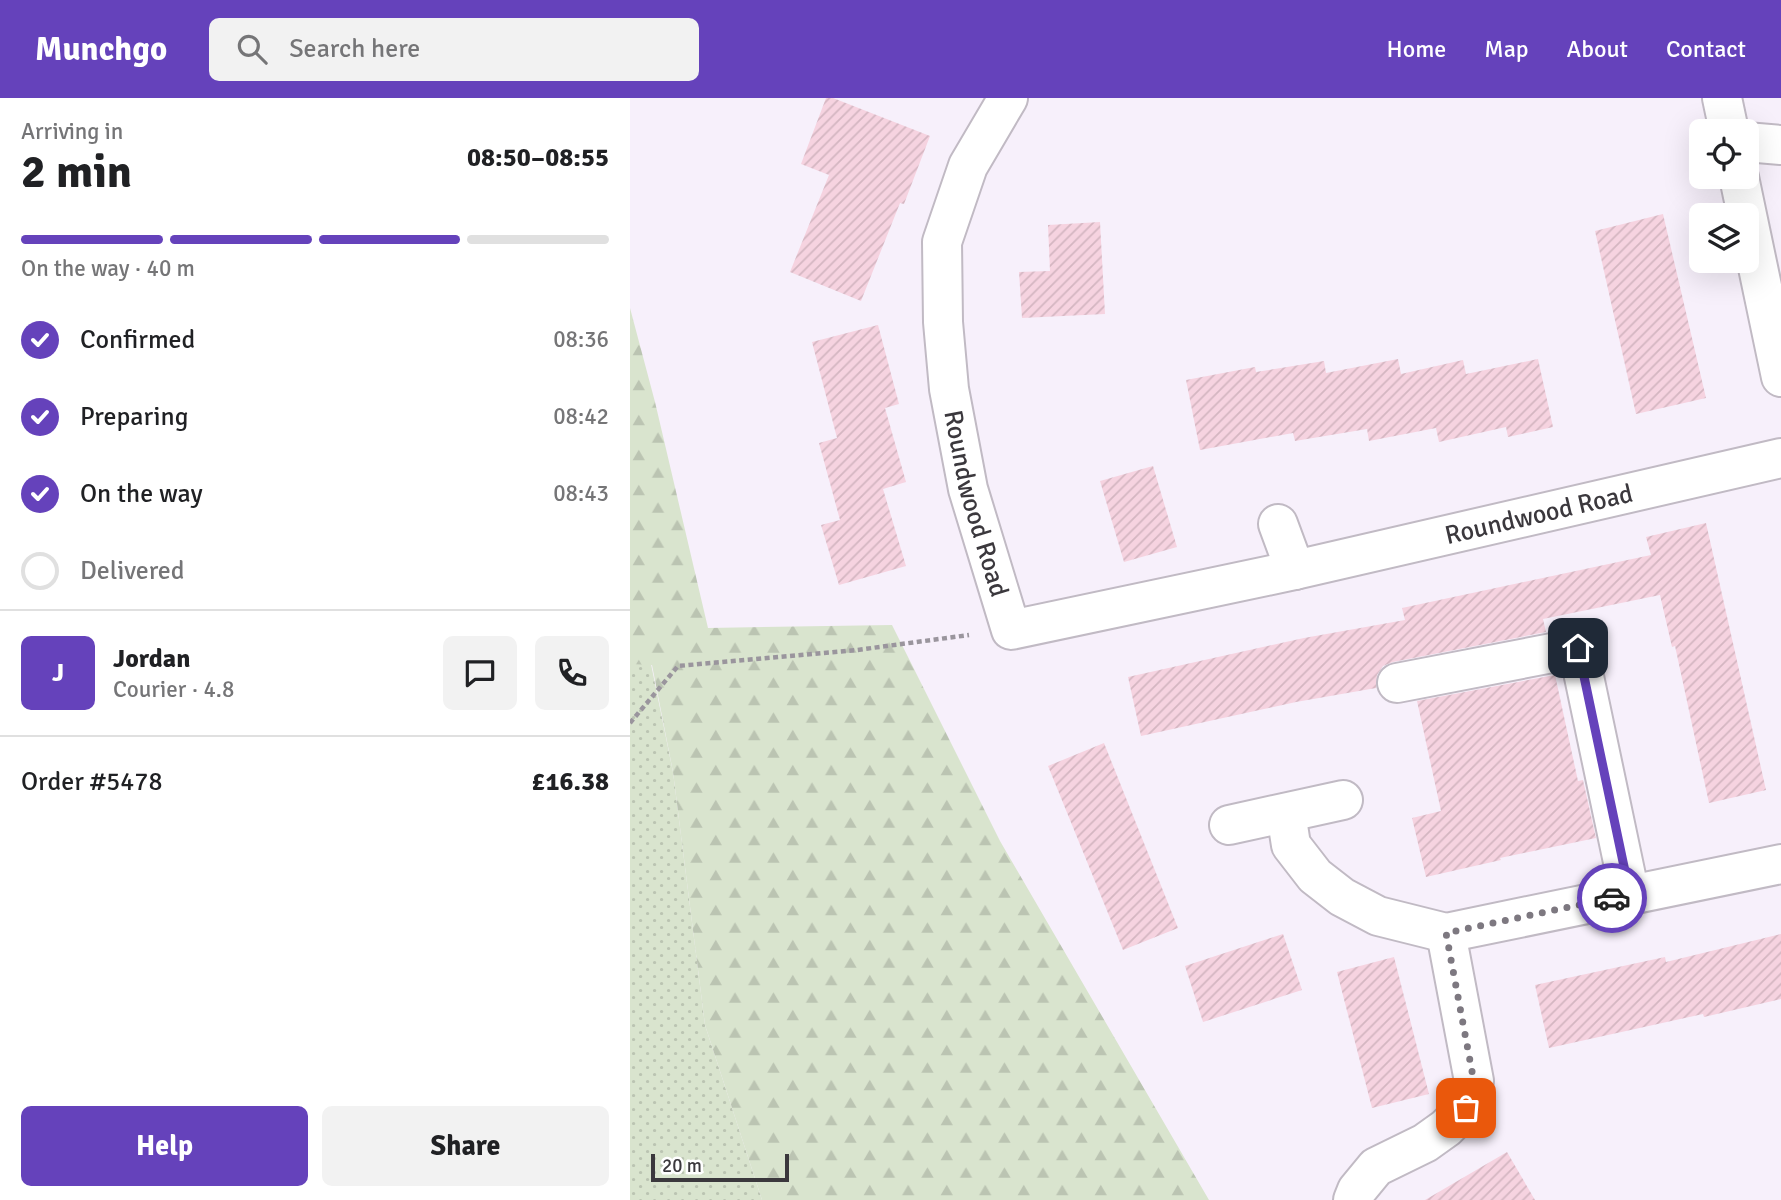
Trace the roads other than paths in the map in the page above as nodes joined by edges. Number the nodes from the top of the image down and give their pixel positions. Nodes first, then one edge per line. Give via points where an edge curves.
1 (1008, 98) edge
2 (1722, 98) edge
3 (1726, 119) edge
4 (1759, 143) edge
5 (1781, 145) edge
6 (1742, 189) edge
7 (1781, 377) edge
8 (1781, 458) edge
9 (1278, 524) dead end
10 (1295, 570) junction
11 (1397, 683) dead end
12 (1343, 800) dead end
13 (1286, 813) junction
14 (1229, 825) dead end
15 (1781, 864) edge
16 (1630, 895) junction
17 (1446, 933) junction
18 (1353, 1200) edge

1 - 10 street, Roundwood Road via 968,166 942,242 949,389 968,489 1010,630
2 - 3 street
4 - 5 street
6 - 7 street
8 - 10 street, Roundwood Road
9 - 10 street
11 - 16 street via 1578,648
12 - 13 street
13 - 14 street
13 - 17 street via 1291,845 1315,876 1342,897 1378,916
15 - 16 street
16 - 17 street
17 - 18 street via 1474,1082 1466,1108 1425,1143 1377,1167

